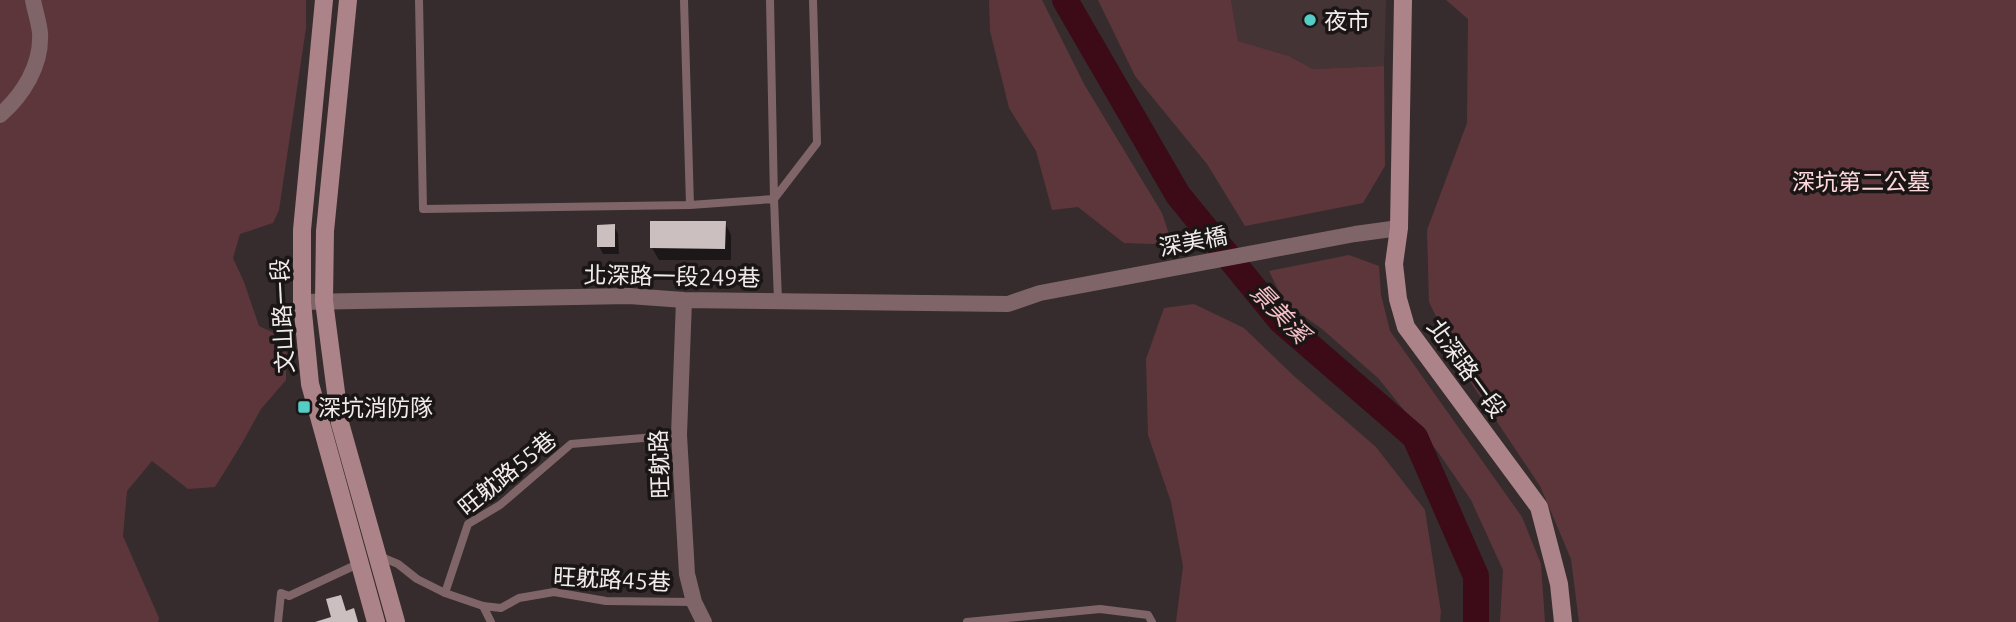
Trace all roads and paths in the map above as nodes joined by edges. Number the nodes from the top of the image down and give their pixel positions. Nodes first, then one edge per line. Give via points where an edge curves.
1 (33, 0) edge
2 (324, 0) edge
3 (348, 0) edge
4 (419, 0) edge
5 (684, 0) edge
6 (770, 0) edge
7 (813, 0) edge
8 (1403, 0) edge
9 (0, 115) edge
10 (774, 199) junction
11 (690, 205) junction
12 (1399, 228) junction
13 (1040, 293) joint
14 (684, 300) junction
15 (778, 300) junction
16 (324, 301) junction
17 (302, 302) junction
18 (679, 435) junction
19 (376, 555) junction
20 (360, 563) junction
21 (445, 593) junction
22 (694, 602) junction
23 (483, 606) junction
24 (278, 622) edge
25 (376, 622) edge
26 (396, 622) edge
27 (491, 622) edge
28 (704, 622) edge
29 (967, 622) edge
30 (1153, 622) edge
31 (1563, 622) edge

1 - 9 street via 39,52 30,79
2 - 17 main road, 文山路一段 via 302,230
3 - 16 main road, 文山路一段 via 325,231
4 - 11 lane via 423,209
5 - 11 lane
6 - 10 lane
7 - 10 lane via 817,143
8 - 12 main road, 北深路一段
10 - 11 lane
10 - 15 lane
12 - 13 street, 深美橋
12 - 31 main road, 北深路一段 via 1394,264 1406,327 1539,507 1559,584
13 - 15 street, 北深路一段249巷 via 1009,304
14 - 15 street, 北深路一段249巷
14 - 16 street, 北深路一段249巷 via 629,296
14 - 18 street, 旺躭路
16 - 17 street, 北深路一段249巷
16 - 19 main road, 文山路一段 via 340,423
17 - 20 main road, 文山路一段 via 310,384
18 - 21 lane, 旺躭路55巷 via 571,444 500,505 468,524
18 - 22 street, 旺躭路 via 687,574
19 - 21 lane, 旺躭路45巷
19 - 26 main road, 文山路一段
20 - 24 lane via 289,596 281,593
20 - 25 main road, 文山路一段
21 - 23 lane, 旺躭路45巷
22 - 23 lane, 旺躭路45巷 via 606,601 554,592 519,598 501,608
22 - 28 street, 旺躭路
23 - 27 lane
29 - 30 lane via 1100,609 1148,615

